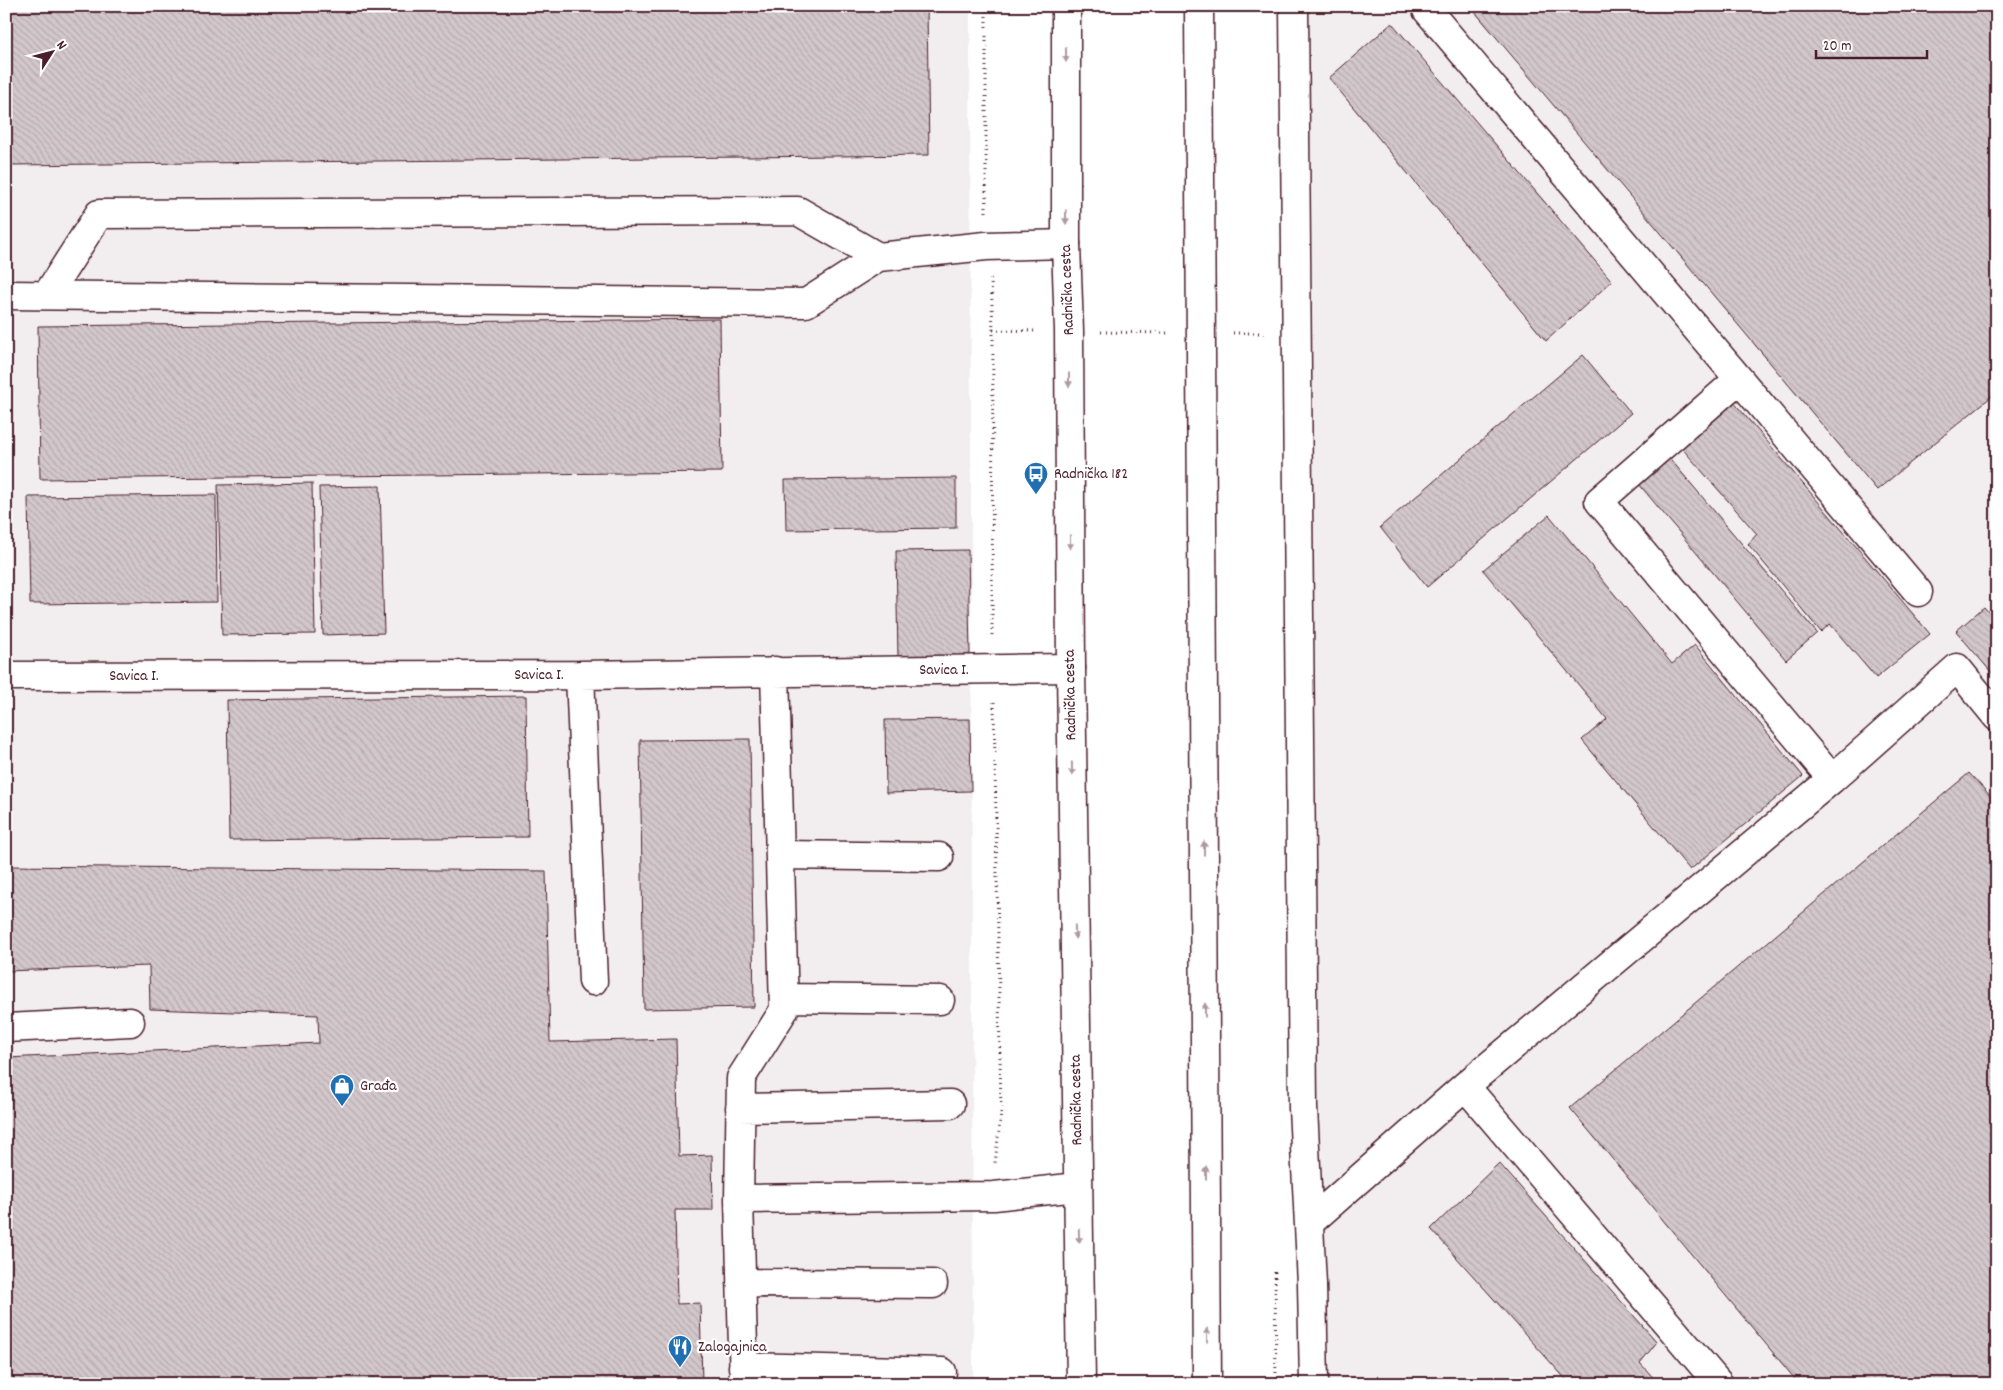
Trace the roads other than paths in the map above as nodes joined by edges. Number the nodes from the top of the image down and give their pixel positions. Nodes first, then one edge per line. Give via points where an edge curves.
1 (1066, 6) edge
2 (1199, 6) edge
3 (1294, 6) edge
4 (1426, 6) edge
5 (1066, 244) junction
6 (878, 257) junction
7 (6, 295) edge
8 (47, 295) junction
9 (1739, 379) junction
10 (1918, 592) dead end
11 (1071, 668) junction
12 (775, 671) junction
13 (580, 675) junction
14 (6, 676) edge
15 (1997, 717) edge
16 (1832, 780) junction
17 (780, 855) junction
18 (939, 857) dead end
19 (593, 981) dead end
20 (784, 998) junction
21 (940, 1000) dead end
22 (130, 1022) dead end
23 (6, 1028) edge
24 (1465, 1086) junction
25 (950, 1104) dead end
26 (740, 1108) junction
27 (1078, 1187) junction
28 (739, 1199) junction
29 (1309, 1223) junction
30 (741, 1284) junction
31 (933, 1284) dead end
32 (942, 1372) dead end
33 (743, 1375) edge
34 (1080, 1384) edge
35 (1207, 1384) edge
36 (1314, 1384) edge
37 (1719, 1384) edge

1 -> 5 main road, Radnička cesta
35 -> 2 main road
3 - 29 main road via 1303,1108
4 - 9 main road
5 - 6 main road via 986,246
5 -> 11 main road, Radnička cesta
6 - 8 main road via 806,303
6 - 8 main road via 798,211 99,214
7 - 8 main road
9 - 10 main road
9 - 16 main road via 1599,501
11 - 12 main road, Savica I.
11 -> 27 main road, Radnička cesta
12 - 13 main road, Savica I.
12 - 17 main road
13 - 14 main road, Savica I.
13 - 19 main road
15 - 16 main road via 1957,668
16 - 24 main road
17 - 18 main road
17 - 20 main road
20 - 21 main road
20 - 26 main road via 784,1010 741,1078
22 - 23 main road
24 - 29 main road
24 - 37 main road
25 - 26 main road
26 - 28 main road
27 - 28 main road via 994,1196
27 -> 34 main road, Radnička cesta
28 - 30 main road
29 - 36 main road
30 - 31 main road
30 - 33 main road
32 - 33 main road

